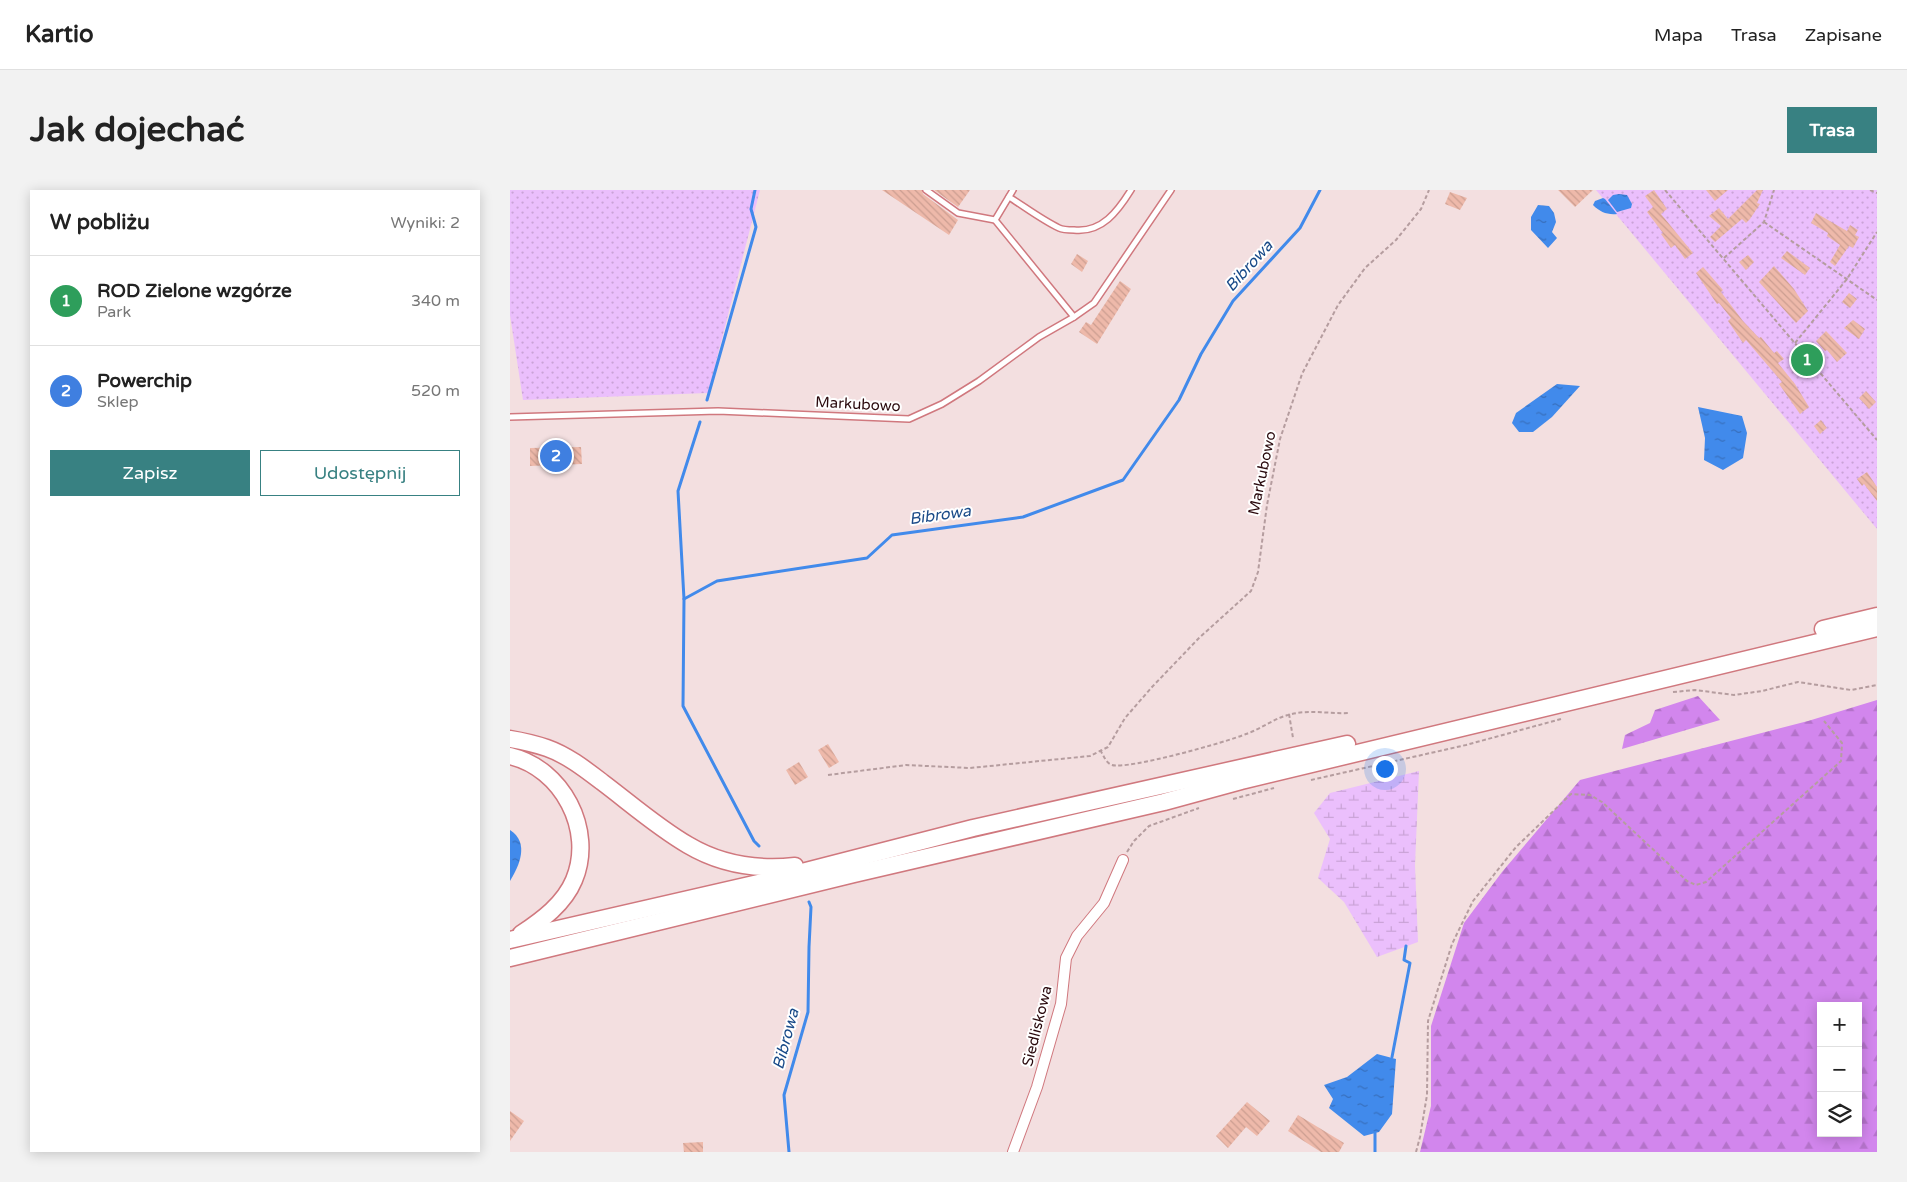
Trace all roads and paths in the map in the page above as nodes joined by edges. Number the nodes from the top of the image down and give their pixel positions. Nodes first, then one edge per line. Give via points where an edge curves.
1 (926, 190) edge
2 (1013, 190) edge
3 (1132, 190) edge
4 (1171, 190) edge
5 (1428, 190) edge
6 (1665, 190) edge
7 (1774, 190) edge
8 (1870, 190) edge
9 (1877, 193) edge
10 (1009, 197) junction
11 (995, 220) junction
12 (1764, 222) junction
13 (1877, 232) edge
14 (1723, 258) junction
15 (1847, 280) junction
16 (1877, 300) edge
17 (1074, 317) junction
18 (1795, 343) junction
19 (510, 417) edge
20 (1877, 440) edge
21 (1877, 616) edge
22 (1877, 628) edge
23 (1877, 685) edge
24 (1670, 693) dead end
25 (1349, 713) dead end
26 (1290, 714) junction
27 (1567, 718) dead end
28 (1824, 721) dead end
29 (1293, 738) dead end
30 (510, 739) edge
31 (1100, 750) junction
32 (510, 756) edge
33 (828, 775) dead end
34 (1306, 781) dead end
35 (1279, 787) dead end
36 (1225, 801) dead end
37 (1203, 806) dead end
38 (849, 858) junction
39 (1123, 860) joint
40 (513, 939) edge
41 (510, 958) edge
42 (1013, 1152) edge
43 (1416, 1152) edge

1 - 11 lane via 958,213
2 - 10 lane
3 - 10 lane via 1107,221 1093,229 1078,230 1060,229
4 - 17 lane, Markubowo via 1094,303
5 - 31 path, Markubowo via 1421,209 1396,240 1365,268 1338,305 1302,374 1280,439 1258,572 1251,591 1152,687 1124,718 1108,747
6 - 14 path
7 - 12 path
8 - 9 path
10 - 11 lane
11 - 17 lane
12 - 14 path
12 - 15 path
13 - 15 path
14 - 18 path
15 - 16 path
15 - 18 path
17 - 19 lane, Markubowo via 1039,337 942,404 909,419 718,411
18 - 20 path
21 - 38 main road via 1282,759
22 - 41 main road
23 - 24 path via 1851,690 1798,682 1734,695 1696,690
25 - 26 path
26 - 29 path
26 - 31 path via 1246,735 1140,764 1114,766 1107,763
27 - 34 path via 1466,745
28 - 43 path via 1842,743 1841,761 1706,882 1696,886 1687,881 1602,802 1590,795 1571,794 1516,847 1472,901 1452,944 1428,1021 1427,1095
30 - 38 main road via 548,748 578,764 670,834 711,856 737,864 775,868
31 - 33 path via 1090,756 970,768 906,764
32 - 40 main road via 540,768 558,785 578,823 581,842 574,880 562,900 544,918
35 - 36 path
37 - 39 path via 1149,826 1134,841
38 - 40 main road
39 - 42 street, Siedliskowa via 1104,903 1077,936 1066,958 1061,1004 1037,1087

